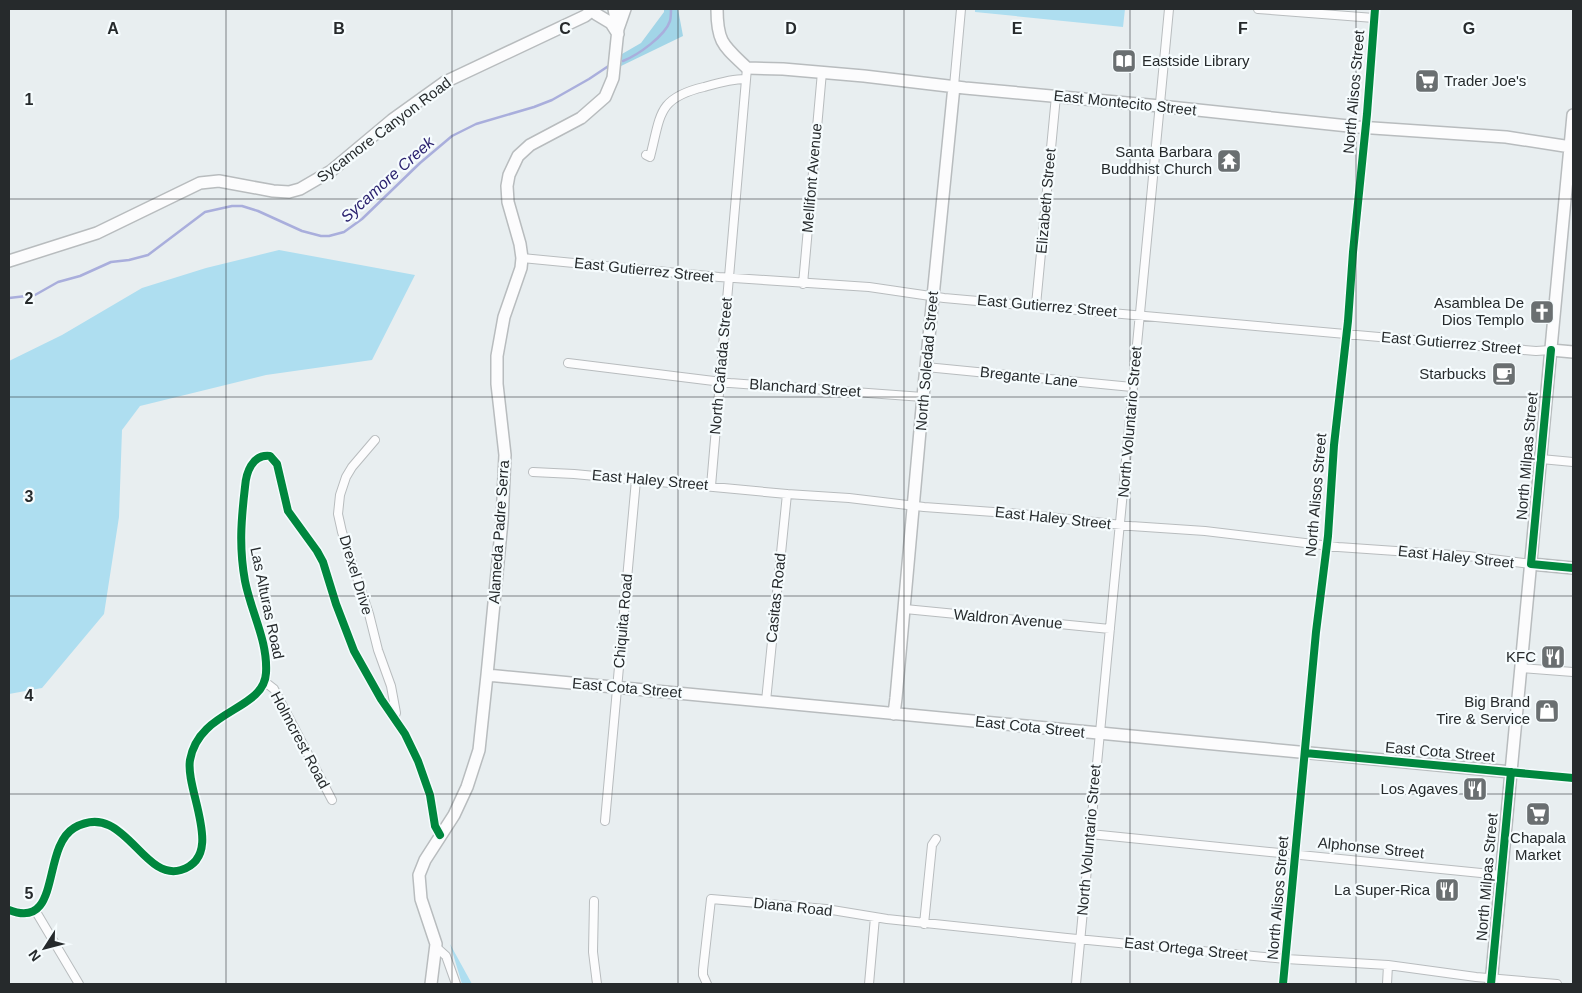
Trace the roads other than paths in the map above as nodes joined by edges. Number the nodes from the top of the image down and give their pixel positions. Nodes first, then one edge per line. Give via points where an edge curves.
1 (614, 9) edge
2 (625, 9) edge
3 (717, 9) edge
4 (961, 9) edge
5 (1169, 9) edge
6 (1258, 9) edge
7 (1375, 9) edge
8 (595, 12) edge
9 (1374, 18) junction
10 (618, 31) junction
11 (822, 72) junction
12 (746, 74) junction
13 (954, 86) junction
14 (1056, 96) junction
15 (1160, 106) junction
16 (1573, 115) edge
17 (1365, 127) junction
18 (1572, 147) edge
19 (646, 155) dead end
20 (522, 258) junction
21 (9, 261) edge
22 (730, 278) junction
23 (803, 284) junction
24 (933, 296) junction
25 (1036, 305) junction
26 (1140, 314) junction
27 (1346, 334) junction
28 (1551, 350) junction
29 (1573, 352) edge
30 (568, 363) dead end
31 (926, 367) junction
32 (720, 381) junction
33 (1132, 387) junction
34 (923, 398) junction
35 (374, 440) dead end
36 (1541, 459) junction
37 (1573, 462) edge
38 (533, 472) dead end
39 (636, 480) junction
40 (710, 486) junction
41 (787, 494) junction
42 (914, 506) junction
43 (1120, 525) junction
44 (1326, 545) junction
45 (1531, 564) junction
46 (1573, 568) edge
47 (905, 609) junction
48 (1110, 629) junction
49 (1522, 668) junction
50 (1573, 672) edge
51 (487, 675) junction
52 (265, 682) junction
53 (617, 688) junction
54 (766, 701) junction
55 (894, 714) junction
56 (394, 718) junction
57 (1099, 734) junction
58 (1305, 753) junction
59 (1511, 772) junction
60 (1573, 778) edge
61 (332, 800) dead end
62 (605, 821) dead end
63 (1090, 834) junction
64 (440, 835) junction
65 (936, 839) dead end
66 (1296, 855) junction
67 (1501, 875) junction
68 (594, 901) dead end
69 (9, 910) edge
70 (35, 910) junction
71 (875, 917) junction
72 (924, 924) junction
73 (1081, 939) junction
74 (436, 947) junction
75 (1286, 959) junction
76 (1388, 965) junction
77 (1492, 981) edge
78 (79, 984) edge
79 (431, 984) edge
80 (456, 984) edge
81 (597, 984) edge
82 (707, 984) edge
83 (869, 984) edge
84 (1076, 984) edge
85 (1283, 984) edge
86 (1387, 984) edge
87 (1557, 984) edge

1 - 10 street, Alameda Padre Serra
2 - 10 street, Alameda Padre Serra
3 - 12 street via 717,28 724,45
4 - 13 street, North Soledad Street
5 - 15 street, North Voluntario Street
6 - 9 street
7 - 9 street, North Alisos Street
8 - 10 street
8 - 21 street, Sycamore Canyon Road via 445,82 392,120 331,171 300,189 289,192 220,181 200,183 96,233
9 - 17 street, North Alisos Street
10 - 20 street, Alameda Padre Serra via 613,78 605,97 581,118 530,144 510,170 507,193
11 - 12 street, East Montecito Street via 783,69
11 - 13 street, East Montecito Street
11 - 23 street, Mellifont Avenue
12 - 19 street via 686,91 670,101 660,116 650,157
12 - 22 street, North Cañada Street
13 - 14 street, East Montecito Street
13 - 24 street, North Soledad Street
14 - 15 street, East Montecito Street
14 - 25 street, Elizabeth Street
15 - 17 street, East Montecito Street
15 - 26 street, North Voluntario Street
16 - 18 street, North Milpas Street
17 - 18 street, East Montecito Street via 1506,137
17 - 27 street, North Alisos Street
18 - 28 street, North Milpas Street
20 - 22 street, East Gutierrez Street
20 - 51 street, Alameda Padre Serra via 504,317 497,356 497,384 506,455
22 - 23 street, East Gutierrez Street
22 - 32 street, North Cañada Street
23 - 24 street, East Gutierrez Street via 869,287
24 - 25 street, East Gutierrez Street
24 - 31 street, North Soledad Street
25 - 26 street, East Gutierrez Street
26 - 27 street, East Gutierrez Street
26 - 33 street, North Voluntario Street
27 - 28 street, East Gutierrez Street
27 - 44 street, North Alisos Street
28 - 29 street, East Gutierrez Street
28 - 36 street, North Milpas Street
30 - 32 street, Blanchard Street
31 - 33 street, Bregante Lane
31 - 34 street, North Soledad Street
32 - 34 street, Blanchard Street
32 - 40 street, North Cañada Street
33 - 43 street, North Voluntario Street
34 - 42 street, North Soledad Street
35 - 56 street, Drexel Drive via 346,477 338,514 391,686
36 - 37 street
36 - 45 street, North Milpas Street
38 - 39 street, East Haley Street
39 - 40 street, East Haley Street
39 - 53 street, Chiquita Road
40 - 41 street, East Haley Street
41 - 42 street, East Haley Street
41 - 54 street, Casitas Road
42 - 43 street, East Haley Street
42 - 47 street, North Soledad Street
43 - 44 street, East Haley Street
43 - 48 street, North Voluntario Street
44 - 45 street, East Haley Street
44 - 58 street, North Alisos Street
45 - 46 street, East Haley Street
45 - 49 street, North Milpas Street
47 - 48 street, Waldron Avenue
47 - 55 street, North Soledad Street
48 - 57 street, North Voluntario Street
49 - 50 street
49 - 59 street, North Milpas Street
51 - 53 street, East Cota Street
51 - 64 street, Alameda Padre Serra via 476,759 463,796
52 - 56 street, Las Alturas Road via 262,638 245,582 240,539 247,474 257,458 266,456 277,464 288,511 323,562 354,651
52 - 61 street, Holmcrest Road via 274,690
52 - 70 street, Las Alturas Road via 254,697 216,720 196,742 190,760 190,775 202,843 193,864 179,870 164,870 112,826 102,823 83,825 69,832 61,841 47,893
53 - 54 street, East Cota Street
53 - 62 street, Chiquita Road
54 - 55 street, East Cota Street
55 - 57 street, East Cota Street
56 - 64 street, Las Alturas Road via 422,769
57 - 58 street, East Cota Street
57 - 63 street, North Voluntario Street
58 - 59 street, East Cota Street
58 - 66 street, North Alisos Street
59 - 60 street, East Cota Street
59 - 67 street, North Milpas Street
63 - 66 street, Alphonse Street
63 - 73 street, North Voluntario Street
64 - 74 street, Alameda Padre Serra via 424,860 419,875 421,899
65 - 72 street via 932,845
66 - 67 street, Alphonse Street
66 - 75 street, North Alisos Street
67 - 77 street, North Milpas Street
68 - 81 street via 593,952
69 - 70 street via 25,914
70 - 78 street
71 - 72 street, East Ortega Street
71 - 82 street, Diana Road via 826,909 711,899 702,970
71 - 83 street
72 - 73 street, East Ortega Street
73 - 75 street, East Ortega Street
73 - 84 street, North Voluntario Street
74 - 79 street, Alameda Padre Serra
74 - 80 street via 446,956
75 - 76 street, East Ortega Street
75 - 85 street, North Alisos Street
76 - 77 street, East Ortega Street
76 - 86 street
77 - 87 street, East Ortega Street

